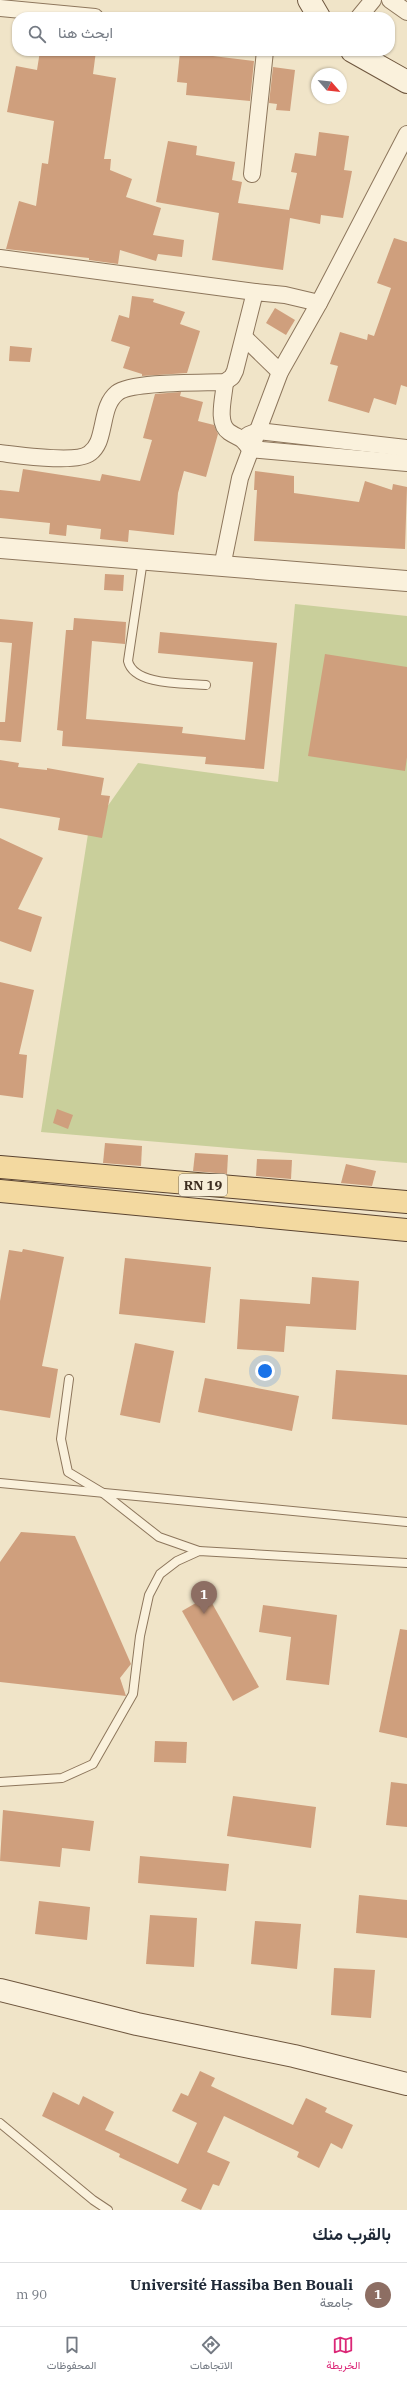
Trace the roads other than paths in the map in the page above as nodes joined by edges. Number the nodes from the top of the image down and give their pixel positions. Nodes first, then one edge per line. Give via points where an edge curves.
1 (309, 0) edge
2 (373, 0) edge
3 (390, 0) edge
4 (0, 8) edge
5 (42, 12) edge
6 (316, 12) edge
7 (363, 12) edge
8 (407, 12) edge
9 (264, 56) edge
10 (361, 56) edge
11 (407, 82) edge
12 (407, 134) edge
13 (252, 174) dead end
14 (0, 258) edge
15 (255, 292) junction
16 (319, 303) junction
17 (244, 337) junction
18 (280, 372) junction
19 (225, 382) junction
20 (258, 431) junction
21 (246, 443) junction
22 (407, 448) edge
23 (0, 453) edge
24 (407, 463) edge
25 (0, 548) edge
26 (143, 559) junction
27 (222, 567) junction
28 (407, 581) edge
29 (206, 685) dead end
30 (0, 1167) edge
31 (0, 1191) edge
32 (407, 1202) edge
33 (407, 1230) edge
34 (69, 1378) dead end
35 (0, 1483) edge
36 (102, 1493) junction
37 (407, 1522) edge
38 (199, 1551) junction
39 (407, 1563) edge
40 (0, 1782) edge
41 (0, 1990) edge
42 (407, 2084) edge
43 (0, 2123) edge
44 (108, 2210) edge

1 - 6 main road
2 - 7 street
3 - 8 street
4 - 5 street
9 - 13 street
10 - 11 main road
12 - 16 street
14 - 15 street
15 - 16 street
15 - 17 street
16 - 18 street
17 - 18 street
17 - 19 street via 232,377
18 - 20 street
19 - 21 street via 222,422 225,429
19 - 23 street via 175,383 118,392 111,399 106,411 95,448 81,457 53,458
20 - 21 street
20 - 22 street
21 - 24 street
21 - 27 street
25 - 26 street
26 - 27 street
26 - 29 lane via 128,661 130,668 141,677
27 - 28 street
30 - 32 main road, RN 19
31 - 33 main road, RN 19
34 - 36 lane via 61,1439 68,1472
35 - 36 lane
36 - 37 lane
36 - 38 lane via 159,1537
38 - 39 lane
38 - 40 lane via 177,1561 160,1574 148,1595 133,1694 93,1764 62,1778
41 - 42 main road via 136,2024 294,2056
43 - 44 lane

